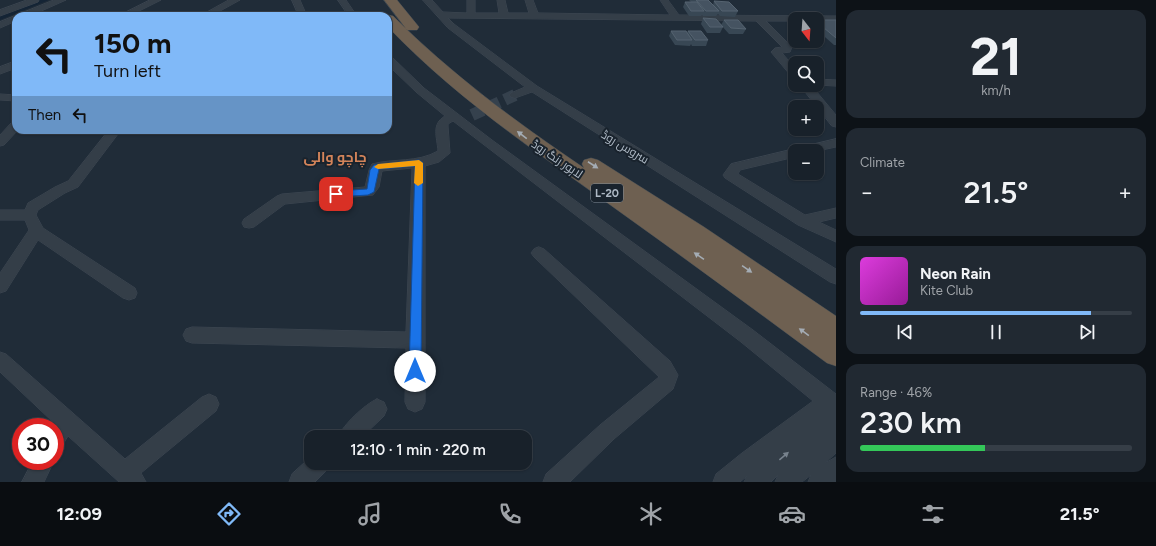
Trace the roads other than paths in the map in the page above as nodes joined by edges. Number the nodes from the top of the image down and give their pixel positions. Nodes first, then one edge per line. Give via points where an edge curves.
1 (35, 0) edge
2 (62, 0) edge
3 (157, 0) edge
4 (236, 0) edge
5 (342, 0) edge
6 (427, 0) edge
7 (471, 0) edge
8 (501, 0) edge
9 (529, 0) edge
10 (664, 0) edge
11 (32, 12) edge
12 (131, 12) edge
13 (212, 12) edge
14 (350, 12) edge
15 (0, 13) edge
16 (392, 15) edge
17 (440, 15) junction
18 (471, 15) junction
19 (504, 15) junction
20 (534, 16) junction
21 (392, 18) edge
22 (677, 18) junction
23 (758, 18) junction
24 (836, 19) edge
25 (12, 20) edge
26 (0, 25) edge
27 (392, 63) edge
28 (12, 66) edge
29 (788, 66) edge
30 (0, 72) edge
31 (824, 82) edge
32 (836, 83) edge
33 (533, 88) junction
34 (811, 92) edge
35 (515, 96) tunnel mouth
36 (0, 97) edge
37 (12, 98) edge
38 (461, 117) junction
39 (835, 121) edge
40 (12, 130) edge
41 (112, 134) edge
42 (0, 142) edge
43 (836, 143) edge
44 (824, 146) edge
45 (788, 155) edge
46 (419, 163) junction
47 (836, 214) edge
48 (0, 215) edge
49 (29, 215) junction
50 (803, 222) junction
51 (249, 223) dead end
52 (36, 232) junction
53 (836, 236) edge
54 (539, 254) dead end
55 (8, 262) edge
56 (836, 277) edge
57 (0, 286) edge
58 (129, 294) dead end
59 (836, 330) edge
60 (192, 335) dead end
61 (415, 340) junction
62 (836, 354) edge
63 (0, 360) edge
64 (415, 402) dead end
65 (209, 404) dead end
66 (832, 404) edge
67 (378, 409) dead end
68 (65, 420) joint
69 (836, 422) edge
70 (356, 430) edge
71 (836, 436) edge
72 (836, 468) edge
73 (39, 470) edge
74 (313, 470) edge
75 (130, 477) edge
76 (33, 482) edge
77 (300, 482) edge
78 (554, 482) edge
79 (724, 482) edge
80 (755, 482) edge
81 (786, 482) edge
82 (819, 482) edge

1 - 15 street
2 - 11 street
3 - 12 street
4 - 13 street
5 - 14 street
6 - 17 street, سروس روڈ
7 - 18 street
8 - 19 street
9 - 20 street
10 - 22 street
16 -> 59 highway, لاہور رنگ روڈ / L-20 via 414,29 444,59 496,99
17 - 18 street
17 - 33 street, سروس روڈ
18 - 19 street
19 - 20 street
20 - 22 street
62 -> 21 highway, لاہور رنگ روڈ / L-20 via 474,99 427,58
22 - 23 street
23 - 24 street
23 - 29 street via 787,47 787,50 776,52
25 - 26 street
27 - 38 street via 409,80
28 - 30 street
31 - 32 street
33 - 35 street
33 - 56 street, سروس روڈ
34 - 39 street
36 - 37 street
38 - 46 street via 443,122 444,153
38 - 66 street via 585,217 747,336
40 - 42 street
41 - 49 street via 73,184 33,207
43 - 44 street
45 - 50 street via 736,167 730,175
46 - 51 street via 377,167 374,170 373,187 368,192 282,199
46 - 61 street
47 - 50 street
48 - 49 street
49 - 52 street
50 - 53 street
52 - 55 street
52 - 58 street
54 - 78 street via 658,361 669,375 666,383 607,432
55 - 57 street
60 - 61 street
61 - 64 street
63 - 68 street
65 - 75 street
66 - 79 street via 781,434
67 - 70 street
68 - 75 street
80 -> 69 street via 784,455 819,429
71 - 81 street via 831,445
72 - 82 street
73 - 76 street
74 - 77 street

